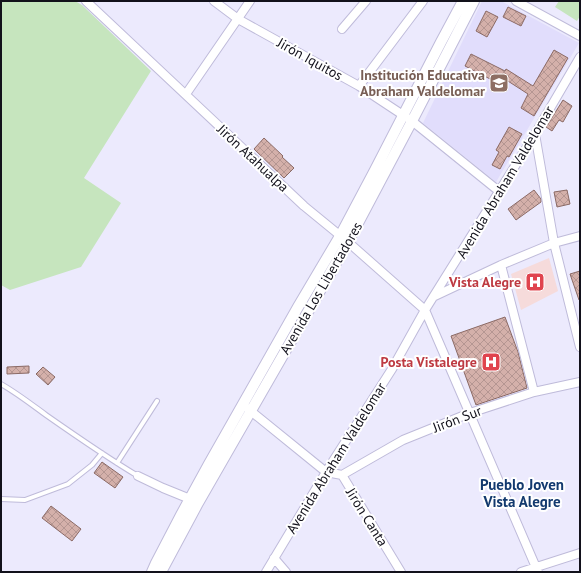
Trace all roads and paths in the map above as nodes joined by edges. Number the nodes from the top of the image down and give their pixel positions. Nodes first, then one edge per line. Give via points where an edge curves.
1 (86, 1) edge
2 (214, 1) edge
3 (250, 1) edge
4 (366, 1) edge
5 (424, 1) edge
6 (463, 1) edge
7 (474, 1) edge
8 (516, 1) edge
9 (238, 19) junction
10 (342, 29) dead end
11 (580, 36) edge
12 (580, 57) edge
13 (359, 86) junction
14 (186, 94) junction
15 (408, 118) junction
16 (535, 134) junction
17 (500, 192) junction
18 (580, 236) edge
19 (344, 239) junction
20 (554, 243) junction
21 (501, 265) junction
22 (434, 297) junction
23 (426, 310) junction
24 (280, 339) junction
25 (289, 345) junction
26 (580, 347) edge
27 (266, 363) junction
28 (276, 368) junction
29 (580, 382) edge
30 (1, 384) edge
31 (534, 392) junction
32 (157, 401) dead end
33 (242, 404) junction
34 (251, 410) junction
35 (470, 413) junction
36 (102, 453) junction
37 (117, 463) junction
38 (326, 472) junction
39 (342, 475) junction
40 (138, 476) joint
41 (1, 499) edge
42 (194, 501) junction
43 (580, 553) edge
44 (274, 558) junction
45 (538, 569) edge
46 (152, 572) edge
47 (162, 572) edge
48 (266, 572) edge
49 (286, 572) edge
50 (401, 572) edge
51 (521, 572) edge

1 - 14 street, Jirón Atahualpa
2 - 9 street, Jirón Iquitos
3 - 9 street
4 - 10 street
5 - 13 street
6 - 15 street, Avenida Los Libertadores via 441,42
7 - 15 street, Avenida Los Libertadores
8 - 11 street
9 - 13 street, Jirón Iquitos
9 - 14 street
12 - 16 street, Avenida Abraham Valdelomar
13 - 15 street, Jirón Iquitos
14 - 19 street, Jirón Atahualpa via 304,206
15 - 17 street, Jirón Iquitos
15 - 19 street, Avenida Los Libertadores
16 - 17 street, Avenida Abraham Valdelomar
16 - 20 street
17 - 22 street, Avenida Abraham Valdelomar
18 - 20 street
19 - 23 street, Jirón Atahualpa
19 - 24 street, Avenida Los Libertadores
19 - 25 street, Avenida Los Libertadores
20 - 21 street
20 - 26 street
21 - 22 street
21 - 31 street
22 - 23 street, Avenida Abraham Valdelomar
23 - 35 street
23 - 38 street, Avenida Abraham Valdelomar via 392,369
24 - 25 street
24 - 27 street, Avenida Los Libertadores
25 - 28 street, Avenida Los Libertadores
27 - 28 street
27 - 33 street, Avenida Los Libertadores
28 - 34 street, Avenida Los Libertadores
29 - 31 street, Jirón Sur
30 - 36 lane
31 - 35 street, Jirón Sur
32 - 37 lane
33 - 34 street
33 - 42 street, Avenida Los Libertadores
34 - 38 street
34 - 42 street, Avenida Los Libertadores
35 - 39 street, Jirón Sur via 403,440
35 - 45 street
36 - 37 lane
36 - 41 lane via 92,466 68,484 26,500
37 - 40 lane
38 - 39 street, Jirón Canta
38 - 44 street, Avenida Abraham Valdelomar
39 - 50 street, Jirón Canta
40 - 42 street
42 - 46 street, Avenida Los Libertadores
42 - 47 street, Avenida Los Libertadores
43 - 45 street
44 - 48 street, Avenida Abraham Valdelomar
44 - 49 street
45 - 51 street

